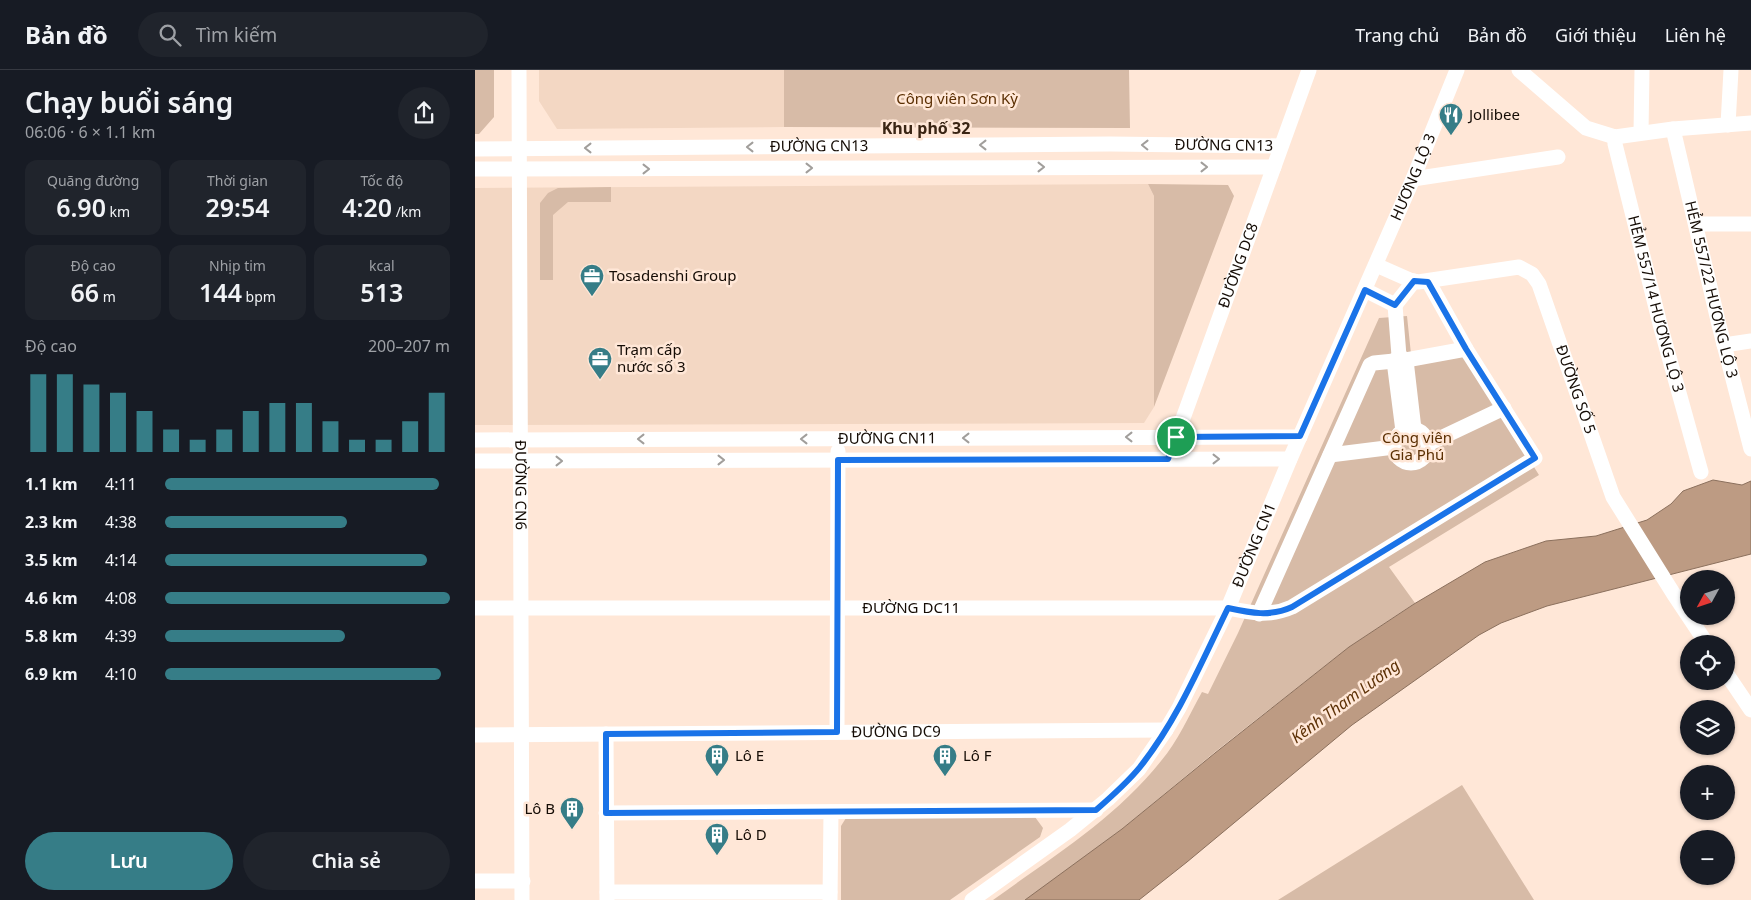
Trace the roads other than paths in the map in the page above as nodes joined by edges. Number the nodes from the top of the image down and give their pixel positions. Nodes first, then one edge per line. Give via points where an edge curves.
1 (519, 70) edge
2 (1309, 70) edge
3 (1457, 70) edge
4 (1519, 70) edge
5 (1642, 70) edge
6 (1731, 70) edge
7 (1751, 123) edge
8 (1728, 125) junction
9 (1673, 129) junction
10 (1641, 133) junction
11 (1615, 137) junction
12 (1281, 146) junction
13 (475, 149) edge
14 (520, 149) junction
15 (1558, 157) dead end
16 (1274, 167) junction
17 (475, 169) edge
18 (520, 169) junction
19 (1413, 179) junction
20 (1696, 224) junction
21 (1751, 224) edge
22 (1376, 264) junction
23 (1421, 281) junction
24 (1367, 286) junction
25 (1395, 305) junction
26 (1751, 341) edge
27 (1724, 345) junction
28 (1466, 349) junction
29 (1400, 359) junction
30 (1745, 400) edge
31 (1503, 408) junction
32 (1408, 430) junction
33 (1300, 436) junction
34 (1176, 437) junction
35 (521, 439) junction
36 (838, 439) junction
37 (475, 440) edge
38 (1428, 444) junction
39 (1394, 447) junction
40 (1751, 449) edge
41 (1330, 455) junction
42 (1168, 459) junction
43 (838, 460) junction
44 (1290, 460) junction
45 (475, 461) edge
46 (522, 461) junction
47 (1701, 472) dead end
48 (475, 608) edge
49 (523, 608) junction
50 (838, 608) junction
51 (1228, 608) junction
52 (1259, 614) junction
53 (1701, 635) edge
54 (1735, 680) edge
55 (1745, 688) edge
56 (1751, 710) edge
57 (1166, 730) junction
58 (837, 732) junction
59 (522, 734) junction
60 (606, 734) junction
61 (475, 735) edge
62 (1096, 810) junction
63 (831, 812) junction
64 (606, 813) junction
65 (523, 881) junction
66 (475, 882) edge
67 (607, 896) edge
68 (830, 896) edge
69 (523, 900) edge
70 (972, 900) edge

1 - 14 street, ĐƯỜNG CN6
2 - 12 street, ĐƯỜNG DC8
3 - 19 street, HƯƠNG LỘ 3
4 - 11 street via 1586,128
5 - 10 street
6 - 8 street
7 - 8 street
8 - 9 street
9 - 10 street
9 - 20 street, HẺM 557/22 HƯƠNG LỘ 3
10 - 11 street
11 - 47 street, HẺM 557/14 HƯƠNG LỘ 3 via 1659,319
12 -> 14 street, ĐƯỜNG CN13 via 1110,144
12 - 16 street, ĐƯỜNG DC8
13 - 14 street, ĐƯỜNG CN13
14 - 18 street, ĐƯỜNG CN6
15 - 19 street
18 -> 16 street, ĐƯỜNG CN13
16 - 34 street, ĐƯỜNG DC8
17 - 18 street, ĐƯỜNG CN13
18 - 35 street, ĐƯỜNG CN6
19 - 22 street, HƯƠNG LỘ 3
20 - 21 street
20 - 27 street, HẺM 557/22 HƯƠNG LỘ 3
22 - 23 street
22 - 24 street, HƯƠNG LỘ 3
23 - 25 street
23 - 28 street
23 - 53 street, ĐƯỜNG SỐ 5 via 1519,267 1535,277 1613,497
24 - 25 street
24 - 33 street, ĐƯỜNG CN1
25 - 29 street
26 - 27 street
27 - 30 street, HẺM 557/22 HƯƠNG LỘ 3
28 - 29 street
28 - 31 street
29 - 32 street
29 - 41 street via 1370,365
30 - 40 street, HẺM 557/22 HƯƠNG LỘ 3
31 - 38 street
31 - 52 street, ĐƯỜNG DC11 via 1535,458 1292,607 1276,613
32 - 38 street via 1424,434
32 - 39 street via 1397,436
33 - 34 street, ĐƯỜNG CN11
33 - 44 street, ĐƯỜNG CN1
34 -> 36 street, ĐƯỜNG CN11
34 - 42 street, ĐƯỜNG DC8
36 -> 35 street, ĐƯỜNG CN11
35 - 37 street, ĐƯỜNG CN11
35 - 46 street, ĐƯỜNG CN6
36 - 43 street
38 - 39 street via 1426,454 1415,462 1401,459
39 - 41 street
41 - 52 street
42 - 43 street, ĐƯỜNG CN11
42 -> 44 street, ĐƯỜNG CN11
46 -> 43 street, ĐƯỜNG CN11
43 - 50 street
44 - 51 street, ĐƯỜNG CN1
45 - 46 street, ĐƯỜNG CN11
46 - 49 street, ĐƯỜNG CN6
48 - 49 street, ĐƯỜNG DC11
49 - 50 street, ĐƯỜNG DC11
49 - 59 street, ĐƯỜNG CN6
50 - 51 street, ĐƯỜNG DC11
50 - 58 street
51 - 52 street, ĐƯỜNG DC11
51 - 57 street, ĐƯỜNG CN1
54 - 55 street
55 - 56 street
57 - 58 street, ĐƯỜNG DC9
57 - 62 street, ĐƯỜNG CN1 via 1139,769
58 - 60 street, ĐƯỜNG DC9
59 - 60 street, ĐƯỜNG DC9
59 - 61 street, ĐƯỜNG DC9
59 - 65 street, ĐƯỜNG CN6
60 - 64 street
62 - 63 street
62 - 70 street, ĐƯỜNG CN1
63 - 64 street
63 - 68 street
64 - 67 street
65 - 66 street
65 - 69 street, ĐƯỜNG CN6
67 - 68 street

